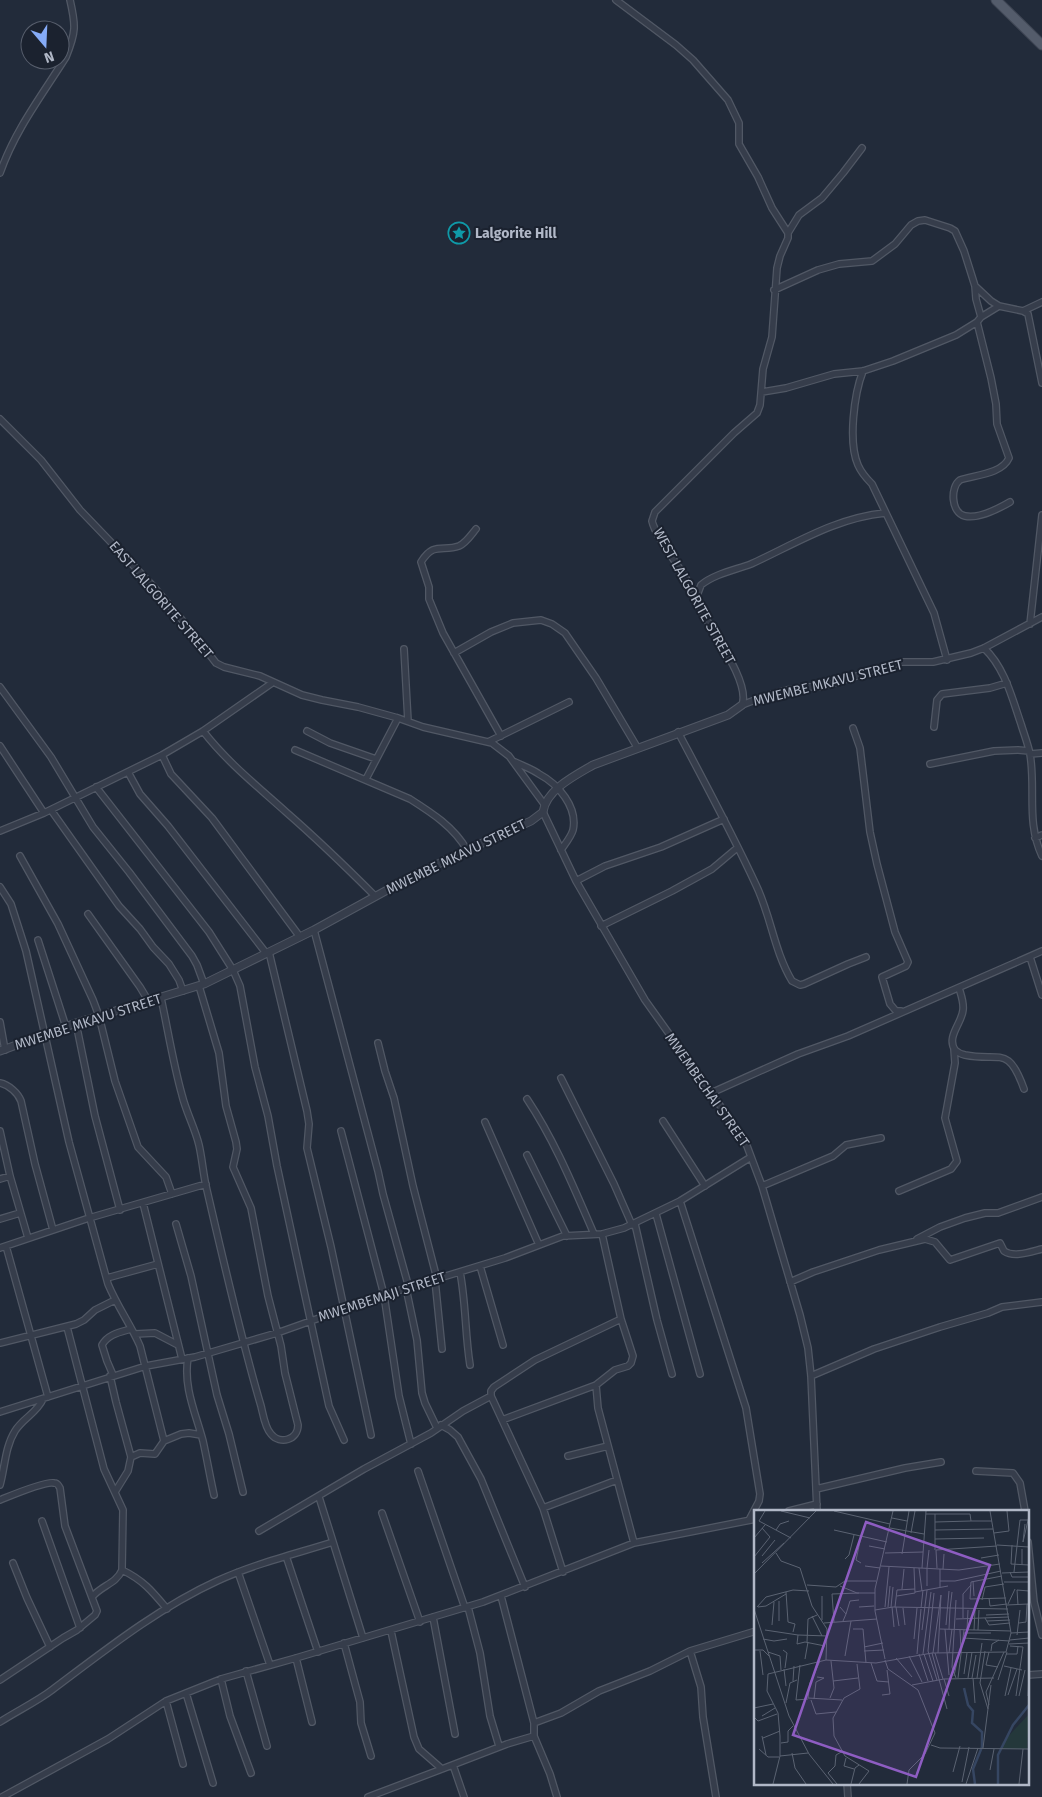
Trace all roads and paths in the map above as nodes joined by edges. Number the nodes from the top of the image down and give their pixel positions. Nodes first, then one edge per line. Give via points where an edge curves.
1 (70, 0) edge
2 (616, 0) edge
3 (629, 0) edge
4 (996, 0) edge
5 (623, 6) junction
6 (1042, 45) edge
7 (862, 148) dead end
8 (0, 173) edge
9 (788, 233) junction
10 (975, 286) junction
11 (774, 290) junction
12 (1042, 302) edge
13 (999, 306) junction
14 (1023, 311) junction
15 (979, 320) junction
16 (863, 371) junction
17 (1042, 383) edge
18 (762, 392) junction
19 (0, 420) edge
20 (1010, 502) dead end
21 (885, 513) junction
22 (1042, 515) edge
23 (476, 529) dead end
24 (696, 598) junction
25 (1042, 617) edge
26 (1030, 624) junction
27 (984, 648) junction
28 (404, 649) dead end
29 (454, 653) junction
30 (947, 660) junction
31 (272, 683) junction
32 (1007, 683) junction
33 (0, 687) edge
34 (2, 695) edge
35 (569, 702) dead end
36 (742, 705) junction
37 (398, 718) junction
38 (408, 721) junction
39 (934, 727) dead end
40 (853, 728) dead end
41 (203, 731) junction
42 (307, 731) dead end
43 (678, 732) junction
44 (501, 736) junction
45 (488, 742) junction
46 (0, 746) edge
47 (637, 747) junction
48 (295, 750) dead end
49 (1030, 753) junction
50 (1042, 753) edge
51 (162, 755) junction
52 (376, 759) junction
53 (513, 761) junction
54 (930, 764) dead end
55 (128, 772) junction
56 (366, 779) junction
57 (96, 787) junction
58 (559, 788) junction
59 (75, 798) junction
60 (544, 804) junction
61 (51, 810) junction
62 (543, 812) junction
63 (44, 813) junction
64 (724, 819) junction
65 (0, 831) edge
66 (1042, 835) edge
67 (1035, 838) junction
68 (737, 848) junction
69 (467, 850) junction
70 (561, 850) junction
71 (20, 856) dead end
72 (1042, 856) edge
73 (576, 881) junction
74 (0, 887) edge
75 (375, 896) junction
76 (88, 914) dead end
77 (601, 926) junction
78 (314, 930) junction
79 (300, 937) junction
80 (38, 940) dead end
81 (1042, 952) edge
82 (267, 953) junction
83 (866, 957) dead end
84 (1030, 957) junction
85 (233, 970) junction
86 (202, 985) junction
87 (959, 988) junction
88 (183, 991) junction
89 (1042, 996) edge
90 (161, 998) junction
91 (149, 1002) junction
92 (903, 1011) junction
93 (99, 1016) junction
94 (0, 1022) edge
95 (76, 1024) junction
96 (66, 1027) junction
97 (44, 1034) junction
98 (378, 1043) dead end
99 (954, 1049) junction
100 (2, 1050) edge
101 (562, 1078) dead end
102 (0, 1083) edge
103 (1024, 1088) dead end
104 (711, 1093) junction
105 (527, 1100) dead end
106 (663, 1121) dead end
107 (486, 1122) dead end
108 (0, 1131) edge
109 (341, 1131) dead end
110 (881, 1138) dead end
111 (3, 1152) edge
112 (528, 1154) dead end
113 (751, 1157) junction
114 (10, 1176) junction
115 (0, 1179) edge
116 (206, 1184) junction
117 (705, 1186) junction
118 (762, 1186) junction
119 (899, 1191) dead end
120 (172, 1194) junction
121 (1042, 1197) edge
122 (680, 1201) junction
123 (143, 1204) junction
124 (120, 1210) junction
125 (20, 1213) junction
126 (656, 1214) junction
127 (89, 1218) junction
128 (0, 1219) edge
129 (176, 1224) dead end
130 (634, 1224) junction
131 (53, 1230) junction
132 (594, 1234) junction
133 (602, 1234) junction
134 (567, 1236) junction
135 (28, 1238) junction
136 (915, 1241) junction
137 (539, 1244) junction
138 (3, 1247) edge
139 (1042, 1249) edge
140 (158, 1264) junction
141 (480, 1266) junction
142 (460, 1272) junction
143 (107, 1278) junction
144 (436, 1279) junction
145 (790, 1282) junction
146 (408, 1288) junction
147 (384, 1295) junction
148 (115, 1300) junction
149 (1042, 1302) edge
150 (345, 1309) junction
151 (621, 1319) junction
152 (311, 1320) junction
153 (67, 1327) junction
154 (133, 1331) junction
155 (277, 1333) junction
156 (31, 1335) junction
157 (244, 1342) junction
158 (0, 1343) edge
159 (178, 1345) junction
160 (503, 1345) dead end
161 (442, 1349) dead end
162 (208, 1352) junction
163 (185, 1359) junction
164 (470, 1365) dead end
165 (146, 1366) junction
166 (672, 1374) dead end
167 (700, 1374) dead end
168 (112, 1376) junction
169 (811, 1376) junction
170 (82, 1386) junction
171 (596, 1386) junction
172 (491, 1396) junction
173 (45, 1398) junction
174 (0, 1412) edge
175 (502, 1420) junction
176 (439, 1426) junction
177 (201, 1435) junction
178 (371, 1435) dead end
179 (164, 1440) junction
180 (344, 1440) dead end
181 (411, 1444) junction
182 (608, 1446) junction
183 (568, 1456) dead end
184 (131, 1457) junction
185 (941, 1462) dead end
186 (418, 1471) dead end
187 (976, 1471) dead end
188 (617, 1480) junction
189 (0, 1485) edge
190 (816, 1489) junction
191 (115, 1492) junction
192 (243, 1492) dead end
193 (214, 1495) dead end
194 (319, 1497) junction
195 (0, 1500) edge
196 (817, 1504) junction
197 (543, 1508) junction
198 (756, 1510) edge
199 (793, 1510) edge
200 (818, 1510) edge
201 (1025, 1510) edge
202 (382, 1513) dead end
203 (752, 1520) edge
204 (42, 1521) dead end
205 (259, 1530) dead end
206 (333, 1542) junction
207 (634, 1543) junction
208 (286, 1556) junction
209 (1030, 1562) edge
210 (13, 1563) dead end
211 (122, 1570) junction
212 (238, 1572) junction
213 (563, 1572) junction
214 (525, 1587) junction
215 (501, 1596) junction
216 (92, 1597) junction
217 (467, 1607) junction
218 (167, 1609) junction
219 (433, 1617) junction
220 (420, 1622) junction
221 (80, 1628) junction
222 (391, 1631) junction
223 (754, 1632) edge
224 (1042, 1635) edge
225 (363, 1638) junction
226 (344, 1643) junction
227 (50, 1647) junction
228 (690, 1651) junction
229 (318, 1652) junction
230 (296, 1658) junction
231 (270, 1665) junction
232 (246, 1672) junction
233 (221, 1679) junction
234 (0, 1680) edge
235 (186, 1693) junction
236 (166, 1702) junction
237 (0, 1722) edge
238 (312, 1722) dead end
239 (534, 1723) junction
240 (455, 1734) dead end
241 (534, 1736) junction
242 (267, 1746) dead end
243 (499, 1746) junction
244 (371, 1756) dead end
245 (183, 1764) dead end
246 (453, 1765) junction
247 (442, 1769) junction
248 (251, 1773) dead end
249 (212, 1783) dead end
250 (847, 1784) edge
251 (2, 1797) edge
252 (368, 1797) edge
253 (464, 1797) edge
254 (557, 1797) edge
255 (716, 1797) edge
256 (848, 1797) edge

1 - 8 street via 75,24 66,57 19,129
2 - 5 street
3 - 5 street
4 - 6 main road
5 - 9 street via 694,60 728,100 739,123 739,144
7 - 9 street, WEST LALGORITE STREET via 822,198 799,214
9 - 11 street, WEST LALGORITE STREET
10 - 11 street via 955,231 925,220 911,225 895,244 872,261 818,270
10 - 13 street
10 - 15 street
11 - 18 street, WEST LALGORITE STREET via 772,338 763,369
12 - 14 street
13 - 14 street
13 - 15 street
14 - 17 street via 1029,317
15 - 16 street via 949,338
15 - 20 street via 992,378 997,424 1009,458 994,471 956,482 953,492 956,510 970,516
16 - 18 street via 834,374
16 - 21 street via 854,406 853,448 861,472 872,484
18 - 24 street, WEST LALGORITE STREET via 757,414 734,433 653,516 657,533
19 - 31 street, EAST LALGORITE STREET via 41,460 80,510 154,587 211,659 224,667 260,676
21 - 24 street via 856,517 832,525 716,577 701,585
21 - 30 street via 934,613
22 - 26 street
23 - 29 street via 458,546 431,551 421,562 428,599
24 - 36 street, WEST LALGORITE STREET via 739,678 744,699
25 - 26 street, MWEMBE MKAVU STREET
26 - 27 street, MWEMBE MKAVU STREET
27 - 30 street, MWEMBE MKAVU STREET
27 - 32 street
28 - 38 street
29 - 44 street
29 - 47 street via 513,623 542,620 552,624 565,633
30 - 36 street, MWEMBE MKAVU STREET via 902,662 821,687 807,686
31 - 37 street, EAST LALGORITE STREET via 315,699
31 - 41 street
32 - 39 street via 942,694 937,700
32 - 49 street
33 - 34 street
34 - 59 street via 51,757
35 - 44 street
36 - 43 street, MWEMBE MKAVU STREET via 728,715
37 - 38 street, EAST LALGORITE STREET
37 - 52 street
38 - 45 street, EAST LALGORITE STREET
40 - 92 street via 860,748 877,864 895,932 908,962 906,966 884,975 882,983 892,1008
41 - 51 street
41 - 75 street via 239,771 333,853
42 - 52 street
43 - 47 street, MWEMBE MKAVU STREET
43 - 64 street
44 - 45 street
45 - 53 street, EAST LALGORITE STREET
46 - 63 street
47 - 58 street, MWEMBE MKAVU STREET via 592,765
48 - 56 street
49 - 50 street
49 - 54 street via 994,751
49 - 67 street
51 - 55 street
51 - 79 street via 171,774 212,818
52 - 56 street
53 - 58 street via 539,773
53 - 60 street, EAST LALGORITE STREET
55 - 57 street
55 - 82 street via 140,794
56 - 69 street via 426,809 460,837
57 - 59 street
57 - 85 street via 209,932
58 - 60 street, MWEMBE MKAVU STREET
58 - 70 street via 574,818 573,831
59 - 61 street
59 - 86 street via 93,827 192,956 198,965
60 - 62 street
61 - 63 street
61 - 88 street via 119,906 169,964
62 - 69 street, MWEMBE MKAVU STREET via 531,821
62 - 70 street, MWEMBECHAI STREET
63 - 65 street
64 - 68 street
64 - 73 street via 661,847 605,866
66 - 67 street
67 - 72 street
68 - 77 street via 712,869
68 - 83 street via 757,887 774,940 792,981 804,984
69 - 75 street, MWEMBE MKAVU STREET
70 - 73 street, MWEMBECHAI STREET
71 - 93 street via 69,946
73 - 77 street, MWEMBECHAI STREET
74 - 97 street via 18,924
75 - 78 street, MWEMBE MKAVU STREET
76 - 91 street
77 - 104 street, MWEMBECHAI STREET via 645,1000
78 - 79 street, MWEMBE MKAVU STREET
78 - 146 street
79 - 82 street, MWEMBE MKAVU STREET
80 - 96 street
81 - 84 street
82 - 85 street, MWEMBE MKAVU STREET
82 - 150 street via 307,1111 306,1148
84 - 87 street
84 - 89 street
85 - 86 street, MWEMBE MKAVU STREET
85 - 152 street via 243,1000 251,1051
86 - 88 street, MWEMBE MKAVU STREET
86 - 155 street via 236,1142 233,1167 250,1208
87 - 92 street
87 - 99 street via 963,1011 953,1033
88 - 90 street, MWEMBE MKAVU STREET
90 - 91 street, MWEMBE MKAVU STREET
90 - 116 street via 182,1096 199,1144
91 - 93 street, MWEMBE MKAVU STREET
92 - 104 street
93 - 95 street, MWEMBE MKAVU STREET
93 - 120 street via 115,1081 138,1147 166,1177
94 - 100 street
95 - 96 street, MWEMBE MKAVU STREET
95 - 124 street via 95,1116
96 - 97 street, MWEMBE MKAVU STREET
97 - 100 street, MWEMBE MKAVU STREET
97 - 127 street
98 - 144 street
99 - 103 street via 974,1057 1009,1060
99 - 119 street via 955,1063 945,1118 957,1161 951,1170
101 - 130 street
102 - 131 street via 10,1088 21,1101
104 - 113 street, MWEMBECHAI STREET
105 - 132 street via 554,1146
106 - 117 street
107 - 137 street
108 - 111 street
109 - 147 street
110 - 118 street via 846,1145 833,1156
111 - 114 street
112 - 134 street
113 - 117 street, MWEMBEMAJI STREET
113 - 118 street, MWEMBECHAI STREET
114 - 115 street
114 - 125 street
116 - 120 street
116 - 157 street
117 - 122 street, MWEMBEMAJI STREET
118 - 145 street, MWEMBECHAI STREET
120 - 123 street
121 - 136 street via 998,1213 979,1214 940,1227
122 - 126 street, MWEMBEMAJI STREET
122 - 198 street via 749,1421 760,1494
123 - 124 street
123 - 140 street
124 - 127 street
125 - 128 street
125 - 135 street
126 - 130 street, MWEMBEMAJI STREET
126 - 167 street
127 - 131 street
127 - 143 street
129 - 162 street
130 - 133 street, MWEMBEMAJI STREET
130 - 166 street
131 - 135 street
132 - 133 street, MWEMBEMAJI STREET
132 - 134 street, MWEMBEMAJI STREET
133 - 151 street
134 - 137 street, MWEMBEMAJI STREET
135 - 138 street
136 - 139 street via 935,1242 950,1260 999,1243 1009,1254
136 - 145 street
137 - 141 street, MWEMBEMAJI STREET
138 - 156 street
140 - 143 street
140 - 159 street
141 - 142 street, MWEMBEMAJI STREET
141 - 160 street
142 - 144 street, MWEMBEMAJI STREET
142 - 164 street
143 - 148 street
144 - 146 street, MWEMBEMAJI STREET
144 - 161 street
145 - 169 street, MWEMBECHAI STREET via 805,1335
146 - 147 street, MWEMBEMAJI STREET
146 - 176 street via 422,1393
147 - 150 street, MWEMBEMAJI STREET
147 - 181 street via 398,1396
148 - 153 street
148 - 154 street
149 - 169 street via 1002,1307 874,1349
150 - 152 street, MWEMBEMAJI STREET
150 - 178 street
151 - 171 street via 633,1359 628,1366 616,1370
151 - 172 street via 535,1360 494,1387
152 - 155 street, MWEMBEMAJI STREET
152 - 180 street via 330,1406
153 - 156 street
153 - 170 street
154 - 159 street via 155,1333
154 - 165 street
154 - 168 street via 110,1336 102,1345
155 - 157 street, MWEMBEMAJI STREET
155 - 157 street via 298,1425 295,1434 285,1440 269,1432
156 - 158 street
156 - 173 street
157 - 162 street, MWEMBEMAJI STREET
159 - 163 street
162 - 163 street, MWEMBEMAJI STREET
162 - 192 street
163 - 165 street, MWEMBEMAJI STREET
163 - 177 street via 187,1383
165 - 168 street, MWEMBEMAJI STREET
165 - 179 street
168 - 170 street, MWEMBEMAJI STREET
168 - 184 street
169 - 190 street, MWEMBECHAI STREET
170 - 173 street, MWEMBEMAJI STREET
170 - 191 street via 104,1470
171 - 175 street
171 - 182 street
172 - 175 street
172 - 176 street
173 - 174 street, MWEMBEMAJI STREET
173 - 189 street via 14,1432
175 - 197 street
176 - 181 street
176 - 214 street via 458,1437 481,1479
177 - 179 street via 181,1434
177 - 193 street
179 - 184 street via 155,1454 140,1453
181 - 194 street
182 - 183 street
182 - 188 street
184 - 191 street via 128,1471
185 - 190 street
186 - 217 street
187 - 201 street via 1014,1473 1020,1483
188 - 197 street
188 - 207 street
190 - 196 street, MWEMBECHAI STREET
191 - 211 street via 124,1510
194 - 205 street
194 - 206 street
195 - 216 street via 44,1484 57,1484 65,1526
196 - 199 street
196 - 200 street, MWEMBECHAI STREET
197 - 213 street
202 - 220 street
203 - 207 street
204 - 221 street
206 - 208 street
206 - 225 street
207 - 213 street
208 - 212 street
208 - 229 street
209 - 224 street via 1034,1602
210 - 227 street
211 - 216 street via 119,1577
211 - 218 street via 138,1577
212 - 218 street
212 - 231 street
213 - 214 street
214 - 215 street
215 - 217 street
215 - 239 street
216 - 221 street via 96,1613
217 - 219 street
217 - 243 street
218 - 237 street via 51,1691
219 - 220 street
219 - 240 street
220 - 222 street
221 - 227 street
222 - 225 street
222 - 247 street via 414,1737 419,1749
223 - 228 street
225 - 226 street
226 - 229 street
226 - 244 street
227 - 234 street
228 - 239 street
228 - 255 street via 701,1687
229 - 230 street
230 - 231 street
230 - 238 street
231 - 232 street
232 - 233 street
232 - 242 street
233 - 235 street
233 - 248 street via 230,1716
235 - 236 street
235 - 249 street
236 - 245 street
236 - 251 street via 108,1739
239 - 241 street
241 - 243 street
241 - 254 street
243 - 246 street
246 - 247 street
246 - 253 street
247 - 252 street
250 - 256 street

